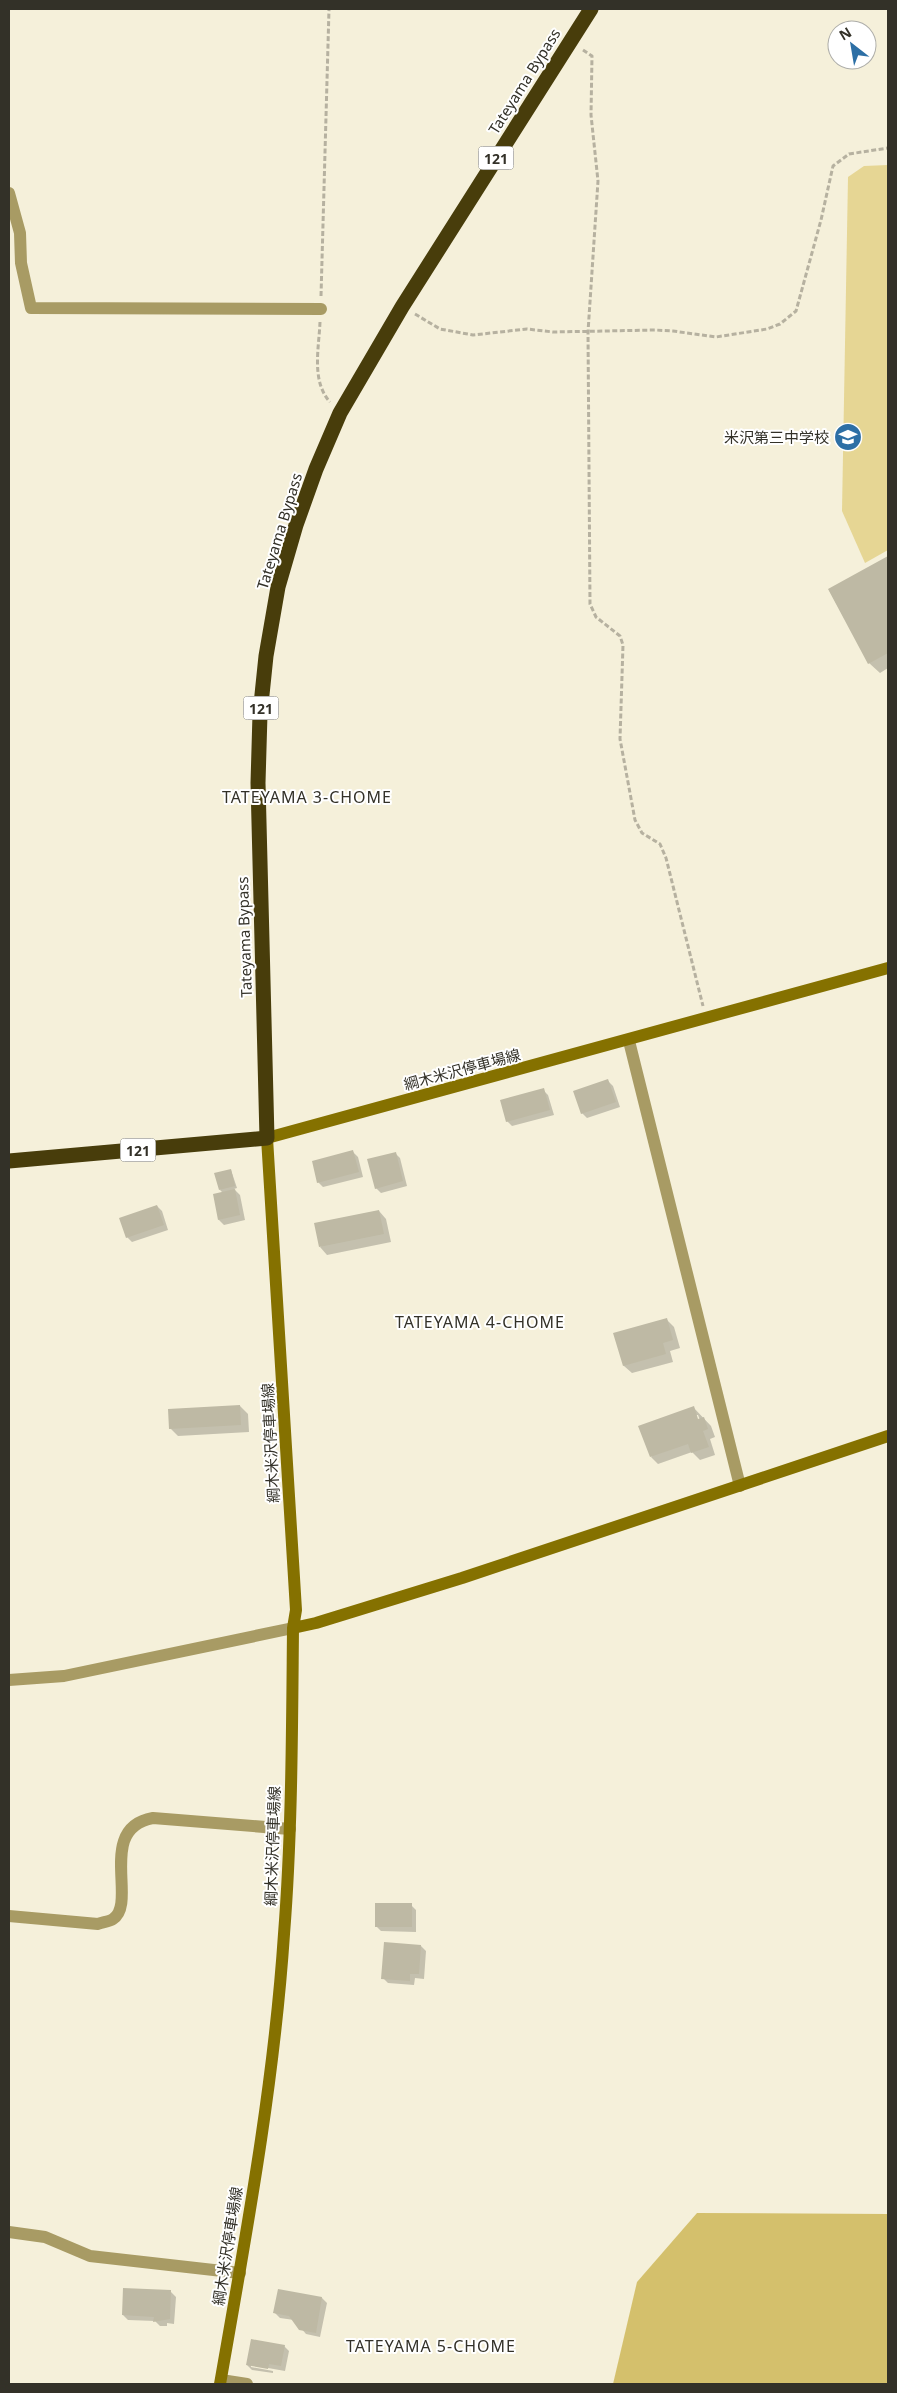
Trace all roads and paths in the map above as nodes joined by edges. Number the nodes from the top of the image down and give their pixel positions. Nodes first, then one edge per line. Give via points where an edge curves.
1 (329, 9) edge
2 (591, 9) edge
3 (569, 42) junction
4 (888, 148) edge
5 (9, 192) edge
6 (402, 306) junction
7 (320, 309) junction
8 (588, 332) junction
9 (340, 413) junction
10 (888, 968) edge
11 (706, 1018) junction
12 (629, 1041) junction
13 (267, 1138) junction
14 (9, 1162) edge
15 (888, 1436) edge
16 (740, 1486) junction
17 (294, 1628) junction
18 (9, 1680) edge
19 (290, 1829) junction
20 (9, 1916) edge
21 (9, 2232) edge
22 (240, 2273) junction
23 (220, 2382) edge
24 (247, 2384) edge

1 - 7 path
2 - 3 highway, Tateyama Bypass / 121
3 - 6 highway, Tateyama Bypass / 121
3 - 8 path via 592,56 591,115 598,181
4 - 8 path via 849,154 833,166 796,311 780,324 716,337 674,331
5 - 7 street via 20,233 21,263 31,308
6 - 8 path via 440,329 456,333 473,335 526,329
6 - 9 highway, Tateyama Bypass / 121
7 - 9 path via 318,379 325,397
8 - 11 path via 590,604 596,617 620,636 623,645 620,739 635,820 642,833 660,844 666,858
9 - 13 highway, Tateyama Bypass / 121 via 299,516 278,587 260,714 258,783
10 - 11 main road, 綱木米沢停車場線
11 - 12 main road, 綱木米沢停車場線
12 - 13 main road, 綱木米沢停車場線
12 - 16 street
13 - 14 highway, 121
13 - 17 main road, 綱木米沢停車場線 via 294,1565
15 - 16 main road
16 - 17 main road via 462,1578
17 - 18 street via 64,1676
17 - 19 main road, 綱木米沢停車場線
19 - 20 street via 153,1818 142,1820 132,1825 125,1835 120,1902 118,1914 112,1920 98,1924
19 - 22 main road, 綱木米沢停車場線 via 276,2023
21 - 22 street via 45,2237 90,2256
22 - 23 main road, 綱木米沢停車場線
23 - 24 street

